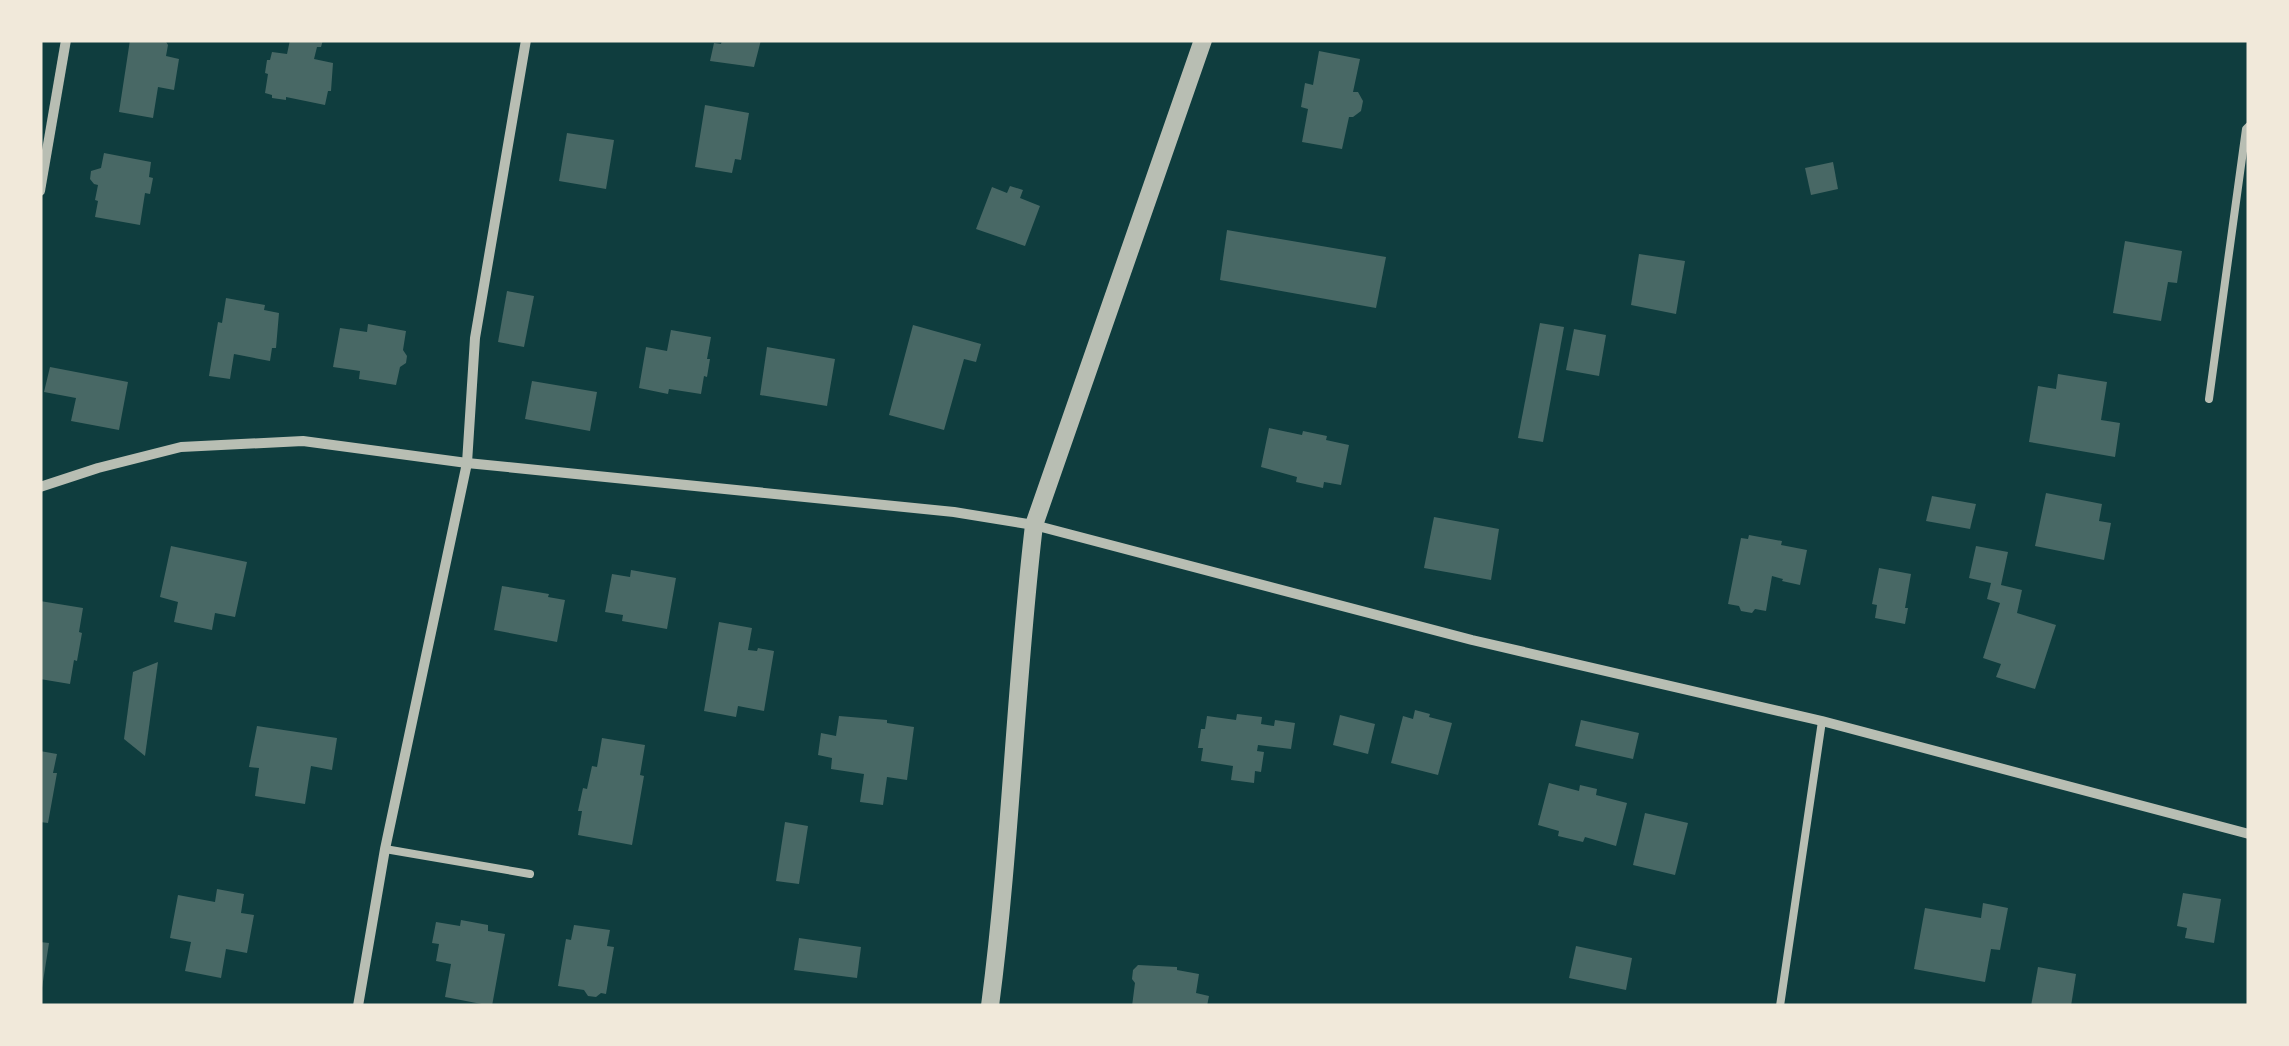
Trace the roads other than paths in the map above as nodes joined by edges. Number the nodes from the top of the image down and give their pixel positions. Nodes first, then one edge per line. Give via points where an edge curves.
1 (66, 40) edge
2 (526, 40) edge
3 (1203, 40) edge
4 (2249, 126) edge
5 (40, 190) edge
6 (2209, 399) dead end
7 (467, 463) junction
8 (40, 487) edge
9 (1034, 525) junction
10 (1822, 721) junction
11 (2249, 834) edge
12 (385, 848) junction
13 (530, 874) dead end
14 (358, 1006) edge
15 (990, 1006) edge
16 (1780, 1006) edge

1 - 5 street
2 - 7 street via 476,338
3 - 9 street
4 - 6 lane
7 - 8 street via 303,441 181,447
7 - 9 street
7 - 12 street
9 - 10 street via 1472,640
9 - 15 street
10 - 11 street
10 - 16 lane
12 - 13 lane
12 - 14 street

